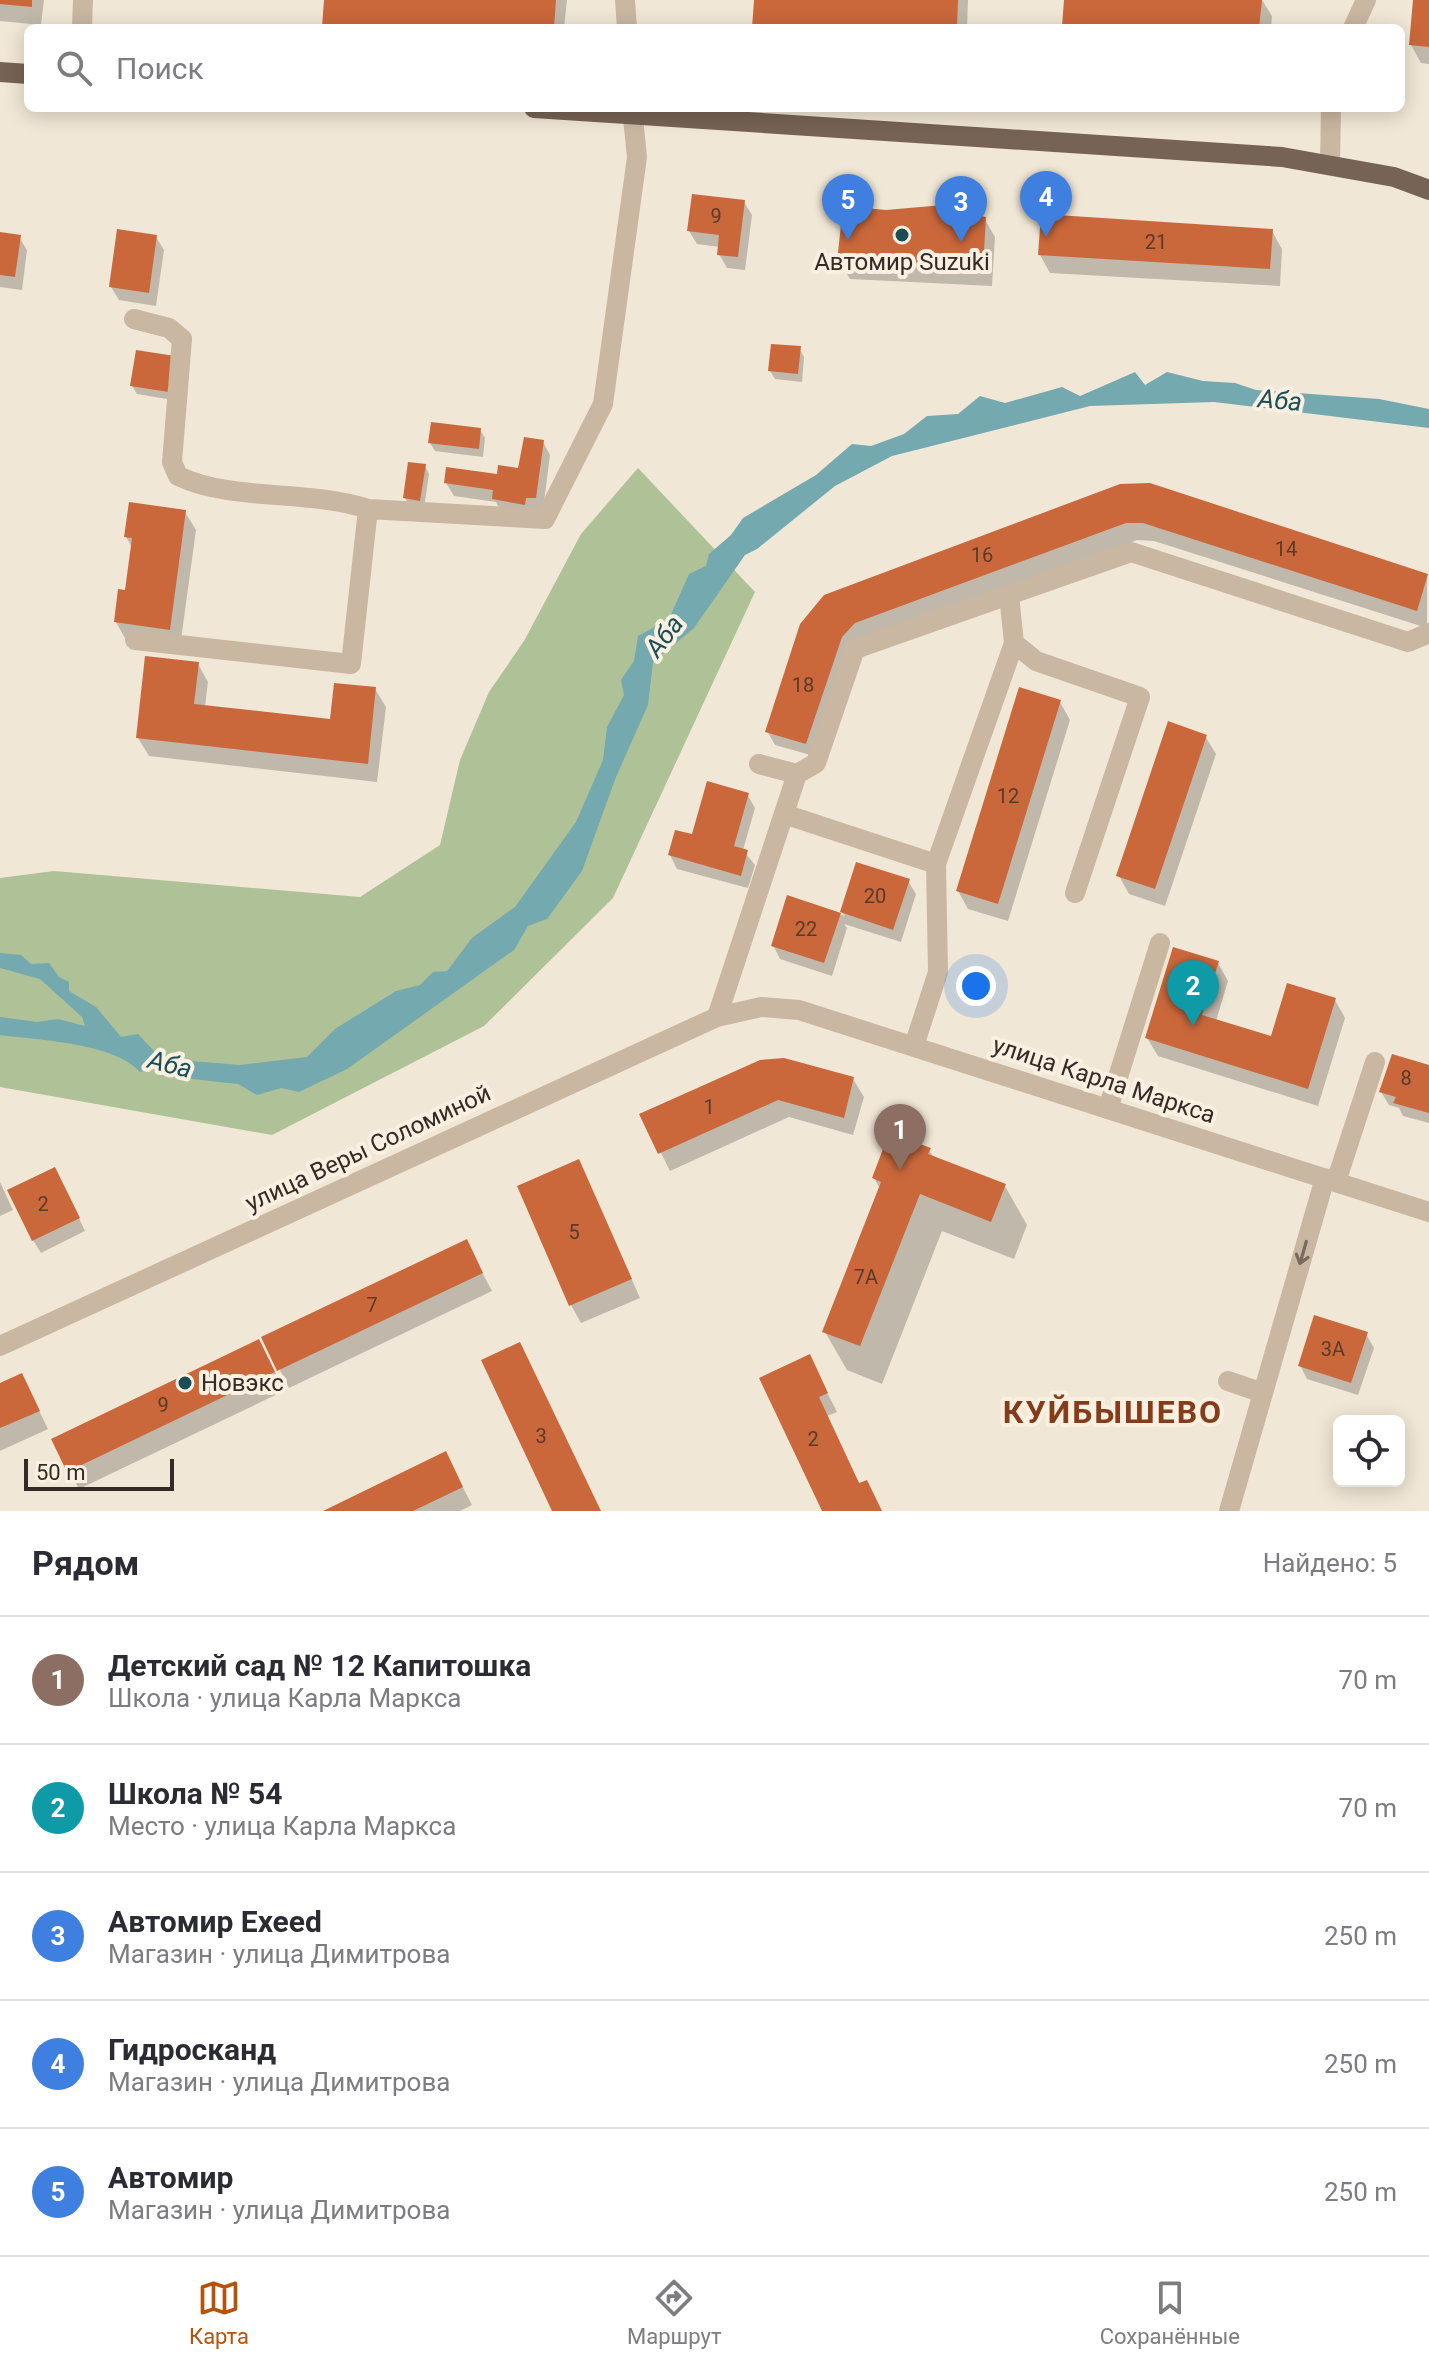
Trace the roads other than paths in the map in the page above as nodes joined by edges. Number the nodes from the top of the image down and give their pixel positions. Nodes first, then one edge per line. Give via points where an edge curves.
1 (83, 0) edge
2 (625, 0) edge
3 (1366, 0) edge
4 (82, 24) edge
5 (627, 24) edge
6 (1355, 24) edge
7 (0, 72) edge
8 (24, 74) edge
9 (633, 112) edge
10 (647, 112) edge
11 (1331, 112) edge
12 (1330, 164) junction
13 (1429, 190) edge
14 (134, 319) dead end
15 (368, 509) junction
16 (1009, 595) junction
17 (1429, 633) edge
18 (135, 640) dead end
19 (1014, 643) junction
20 (759, 764) dead end
21 (797, 774) junction
22 (784, 814) junction
23 (936, 864) junction
24 (1075, 893) dead end
25 (1160, 943) dead end
26 (761, 1007) joint
27 (717, 1017) junction
28 (914, 1046) junction
29 (1375, 1062) dead end
30 (1108, 1109) junction
31 (1331, 1180) junction
32 (1429, 1212) edge
33 (0, 1346) edge
34 (1228, 1381) dead end
35 (1263, 1393) junction
36 (1229, 1511) edge

1 - 4 street
2 - 5 street
3 - 6 street
7 - 8 main road
9 - 15 street via 637,157 603,404 545,519
10 - 12 main road
11 - 12 street
12 - 13 main road
14 - 15 street via 169,328 182,339 172,462 178,476
15 - 18 street via 351,664
16 - 17 street via 1131,552 1408,642
16 - 19 street
16 - 21 street via 855,649 816,763
19 - 23 street
19 - 24 street via 1036,661 1140,697
20 - 21 street
21 - 22 street
22 - 23 street
22 - 27 street
23 - 28 street via 938,972
25 - 30 street
26 - 27 street, улица Веры Соломиной
26 - 28 street, улица Карла Маркса via 799,1010
27 - 33 street, улица Веры Соломиной
28 - 30 street, улица Карла Маркса
29 - 31 street
30 - 31 street, улица Карла Маркса
31 - 32 street, улица Карла Маркса
31 -> 35 street
34 - 35 street
35 - 36 street

